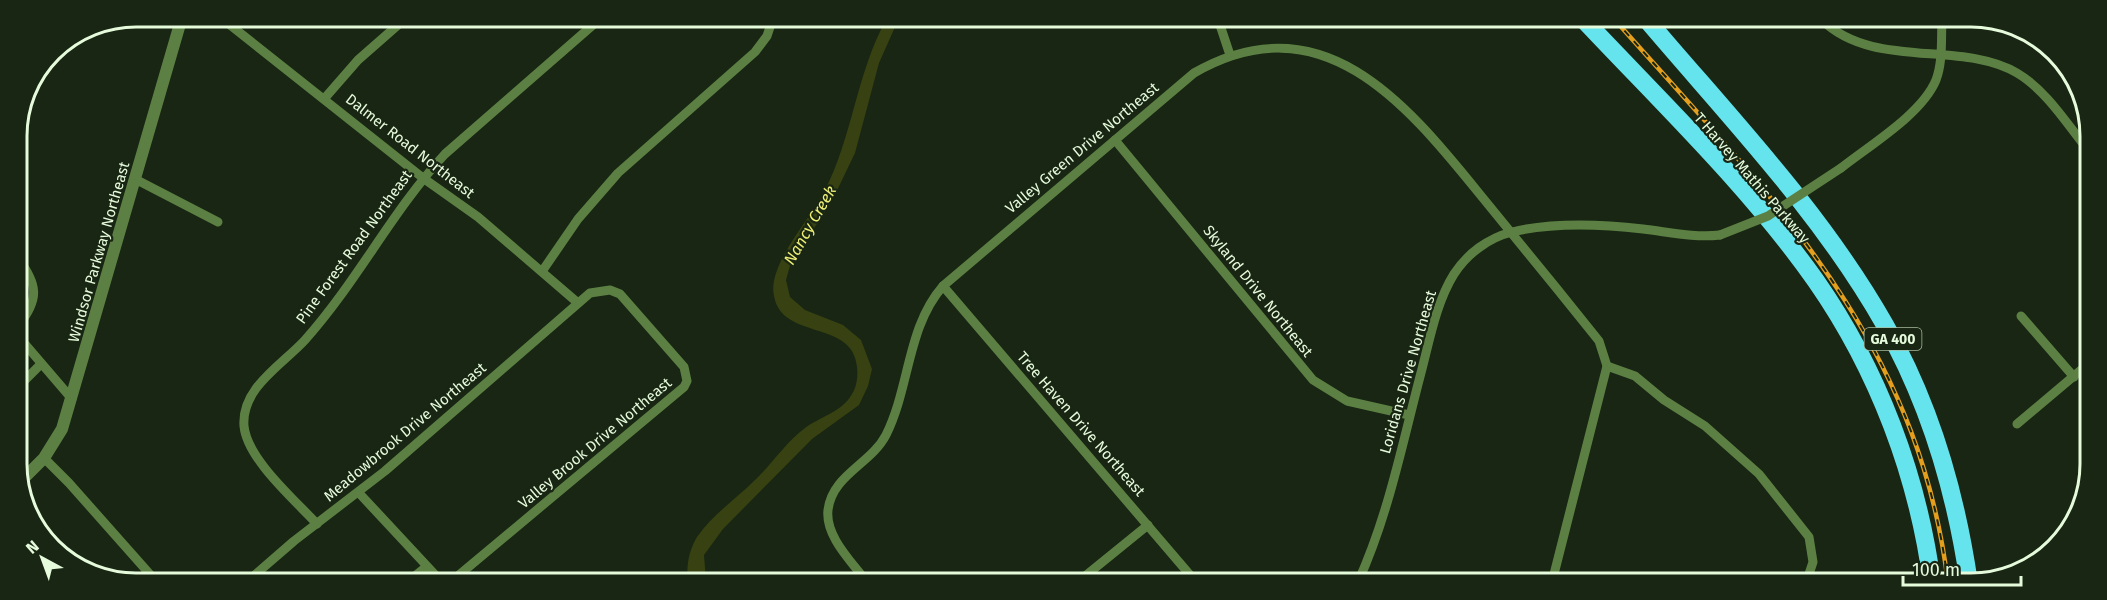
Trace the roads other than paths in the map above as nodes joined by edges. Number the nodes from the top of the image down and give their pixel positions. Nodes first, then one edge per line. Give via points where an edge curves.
1 (179, 27) edge
2 (239, 27) edge
3 (396, 27) edge
4 (592, 27) edge
5 (770, 27) edge
6 (1221, 27) edge
7 (1591, 27) edge
8 (1653, 27) edge
9 (1831, 27) edge
10 (1942, 27) edge
11 (1229, 52) junction
12 (1941, 56) junction
13 (324, 99) junction
14 (1116, 140) junction
15 (2080, 140) edge
16 (423, 178) junction
17 (135, 179) junction
18 (218, 222) dead end
19 (1511, 232) junction
20 (27, 269) edge
21 (543, 270) junction
22 (943, 286) junction
23 (578, 303) junction
24 (27, 312) edge
25 (2021, 316) dead end
26 (27, 347) edge
27 (41, 364) junction
28 (1607, 366) junction
29 (2080, 371) edge
30 (2074, 377) junction
31 (27, 378) edge
32 (72, 399) junction
33 (1409, 415) junction
34 (2017, 424) dead end
35 (44, 458) junction
36 (28, 474) edge
37 (359, 493) junction
38 (317, 524) junction
39 (1148, 525) junction
40 (426, 567) junction
41 (149, 573) edge
42 (258, 573) edge
43 (419, 573) edge
44 (432, 573) edge
45 (461, 573) edge
46 (860, 573) edge
47 (1089, 573) edge
48 (1188, 573) edge
49 (1362, 573) edge
50 (1554, 573) edge
51 (1809, 573) edge
52 (1930, 573) edge
53 (1968, 573) edge

1 - 17 street, Windsor Parkway Northeast
2 - 13 street, Dalmer Road Northeast
3 - 13 street via 358,60
4 - 16 street, Pine Forest Road Northeast via 488,115
5 - 21 street via 755,52 604,187
6 - 11 street
7 - 52 highway, T Harvey Mathis Parkway / GA 400 via 1755,203 1830,303 1869,373 1896,438 1916,504
8 - 53 highway, T Harvey Mathis Parkway / GA 400 via 1826,233 1881,318 1934,436
9 - 12 street via 1863,44
10 - 12 street, Loridans Drive Northeast
11 - 14 street, Valley Green Drive Northeast via 1194,73
11 - 19 street, Valley Green Drive Northeast via 1270,43 1293,43 1317,47 1351,61 1412,112
12 - 15 street via 1992,63 2016,72 2041,93
12 - 19 street, Loridans Drive Northeast, bridge via 1936,79 1923,100 1841,168 1768,216 1720,235 1592,225
13 - 16 street, Dalmer Road Northeast
14 - 22 street, Valley Green Drive Northeast
14 - 33 street, Skyland Drive Northeast via 1313,380 1347,401
16 - 21 street, Dalmer Road Northeast
16 - 38 street, Pine Forest Road Northeast via 322,318 257,387 247,406 244,426 250,446
17 - 18 street
17 - 32 street, Windsor Parkway Northeast
19 - 28 street, Valley Green Drive Northeast via 1599,341
19 - 33 street, Loridans Drive Northeast via 1475,250 1453,276 1431,335
20 - 24 street via 35,287
21 - 23 street, Dalmer Road Northeast
22 - 39 street, Tree Haven Drive Northeast
22 - 46 street, Valley Green Drive Northeast via 924,314 900,401 886,435 873,453 837,485 831,498 829,526
23 - 37 street, Meadowbrook Drive Northeast
23 - 45 street, Valley Brook Drive Northeast via 599,290 620,294 684,367 687,381
25 - 30 street
26 - 27 street
27 - 31 street
27 - 32 street
28 - 50 street
28 - 51 street via 1635,376 1706,426 1759,474 1809,537 1813,562
29 - 30 street
30 - 34 street
32 - 35 street, Windsor Parkway Northeast via 62,429
33 - 49 street, Loridans Drive Northeast via 1382,518
35 - 36 street, Windsor Parkway Northeast
35 - 41 street
37 - 38 street, Meadowbrook Drive Northeast
37 - 40 street
38 - 42 street, Meadowbrook Drive Northeast
39 - 47 street
39 - 48 street, Tree Haven Drive Northeast
40 - 43 street
40 - 44 street

